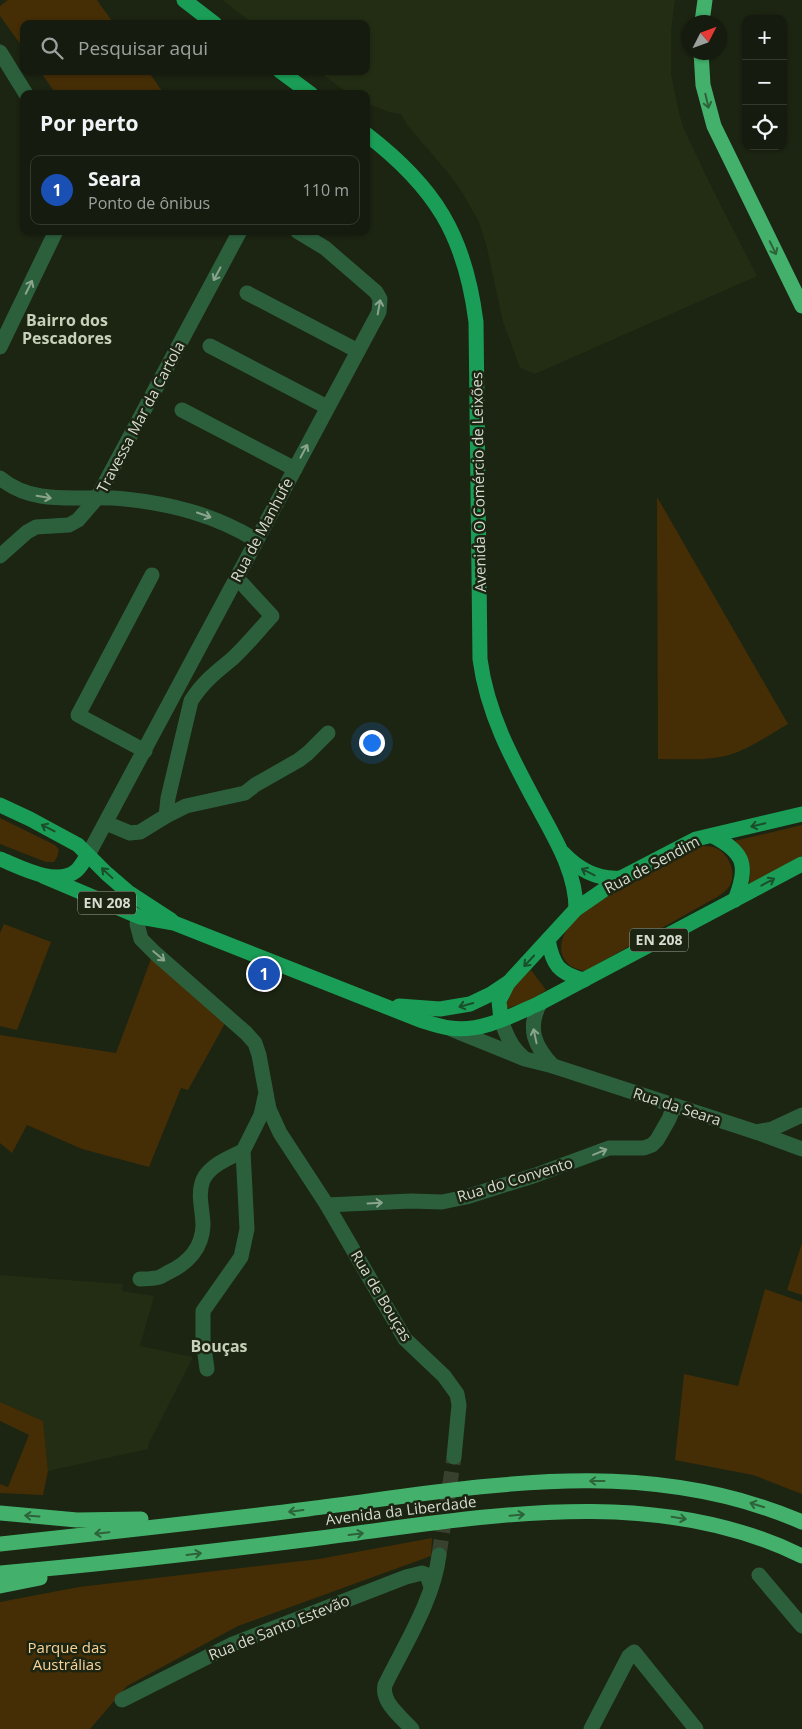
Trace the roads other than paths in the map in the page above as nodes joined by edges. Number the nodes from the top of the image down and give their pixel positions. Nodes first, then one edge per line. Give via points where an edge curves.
1 (184, 0) edge
2 (194, 0) edge
3 (705, 0) edge
4 (703, 15) edge
5 (211, 20) edge
6 (212, 20) edge
7 (0, 52) edge
8 (701, 60) edge
9 (285, 75) edge
10 (24, 90) edge
11 (306, 90) edge
12 (370, 137) edge
13 (54, 235) edge
14 (238, 235) edge
15 (304, 235) edge
16 (247, 292) dead end
17 (802, 306) edge
18 (210, 346) dead end
19 (0, 347) edge
20 (358, 351) junction
21 (327, 407) junction
22 (182, 410) dead end
23 (295, 469) junction
24 (0, 478) edge
25 (97, 498) junction
26 (256, 540) junction
27 (0, 556) edge
28 (152, 575) dead end
29 (237, 578) junction
30 (328, 733) dead end
31 (145, 751) junction
32 (0, 806) edge
33 (802, 814) edge
34 (166, 816) junction
35 (106, 823) junction
36 (713, 836) junction
37 (561, 850) junction
38 (88, 855) junction
39 (0, 859) edge
40 (802, 864) edge
41 (43, 876) junction
42 (621, 878) junction
43 (735, 900) junction
44 (576, 909) junction
45 (140, 917) junction
46 (174, 923) junction
47 (548, 940) junction
48 (584, 980) junction
49 (509, 982) junction
50 (540, 1002) junction
51 (382, 1004) junction
52 (501, 1020) junction
53 (450, 1028) junction
54 (525, 1059) junction
55 (553, 1066) junction
56 (265, 1091) junction
57 (674, 1106) junction
58 (802, 1115) edge
59 (756, 1132) junction
60 (802, 1149) edge
61 (243, 1151) junction
62 (327, 1205) junction
63 (140, 1279) dead end
64 (207, 1369) dead end
65 (454, 1457) tunnel mouth
66 (0, 1513) edge
67 (273, 1514) junction
68 (802, 1522) edge
69 (0, 1544) edge
70 (440, 1555) tunnel mouth
71 (802, 1556) edge
72 (146, 1560) junction
73 (0, 1574) edge
74 (759, 1575) dead end
75 (0, 1586) edge
76 (431, 1588) junction
77 (802, 1626) edge
78 (122, 1700) dead end
79 (412, 1729) edge
80 (590, 1729) edge
81 (696, 1729) edge

1 - 5 main road
2 - 6 main road
3 - 4 highway
7 - 10 street
8 -> 17 highway via 703,85 714,126
9 - 11 main road
12 - 37 main road, Avenida O Comércio de Leixões via 423,186 437,205 462,254 470,282 476,322 482,676 505,744
19 -> 13 street
14 -> 25 street, Travessa Mar da Cartola
20 -> 15 street, Rua de Manhufe via 379,312 380,299 372,288 325,248
16 - 20 street
18 - 21 street
20 - 21 street, Rua de Manhufe
23 -> 21 street, Rua de Manhufe
22 - 23 street
23 - 26 street, Rua de Manhufe
24 -> 25 street via 21,491 44,498
25 -> 26 street via 124,498 192,511 225,523
25 - 27 street, Travessa Mar da Cartola via 78,520 69,525 36,527
26 - 29 street, Rua de Manhufe
28 - 31 street via 78,715
29 - 31 street, Rua de Manhufe
29 - 34 street via 272,616 208,678 191,701
30 - 34 street via 299,760 245,792 186,806
31 - 35 street, Rua de Manhufe
38 -> 32 main road, Rua de Sendim via 64,836
33 -> 36 main road, Rua de Sendim / EN 208
34 - 35 street via 140,832 130,833
35 - 38 street, Rua de Manhufe
36 - 42 main road, Rua de Sendim / EN 208 via 696,839
36 - 43 main road, Rua de Sendim via 734,848 740,858 743,870
42 -> 37 main road, Avenida O Comércio de Leixões via 607,879 587,872
37 - 44 main road, Avenida O Comércio de Leixões via 575,888
38 - 41 main road via 76,871 68,875
46 -> 38 main road, Rua de Sendim / EN 208 via 128,892
39 - 41 main road, Rua de Sendim
43 -> 40 main road, Rua de Sendim / EN 208
41 - 45 main road, Rua de Sendim / EN 208
42 - 44 main road, Rua de Sendim / EN 208
43 - 48 main road, Rua de Sendim / EN 208
44 - 47 main road, Rua de Sendim / EN 208
45 - 46 main road, Rua de Sendim / EN 208
45 -> 56 street via 137,924 141,939 255,1043
46 - 51 main road, Rua de Sendim / EN 208
47 - 48 main road via 555,963 564,973
47 -> 49 main road, Rua de Sendim / EN 208
48 - 50 main road, Rua de Sendim / EN 208
49 -> 51 main road, Rua de Sendim / EN 208 via 482,999 454,1008
49 - 52 main road, Rua de Sendim / EN 208 via 499,1001
50 - 52 main road, Rua de Sendim / EN 208
55 -> 50 street via 538,1048 533,1033
51 - 53 main road, Rua de Sendim
52 - 53 main road, Rua de Sendim / EN 208
52 - 54 street via 512,1045
53 - 54 street, Rua da Seara
54 - 55 street, Rua da Seara
55 - 57 street, Rua da Seara
56 - 61 street via 261,1115
56 - 62 street via 280,1133
57 - 59 street, Rua da Seara
62 -> 57 street, Rua do Convento via 442,1202 536,1175 609,1148 644,1148 657,1140
58 - 59 street via 772,1129
59 - 60 street, Rua da Seara
61 - 63 street via 222,1161 204,1179 200,1190 202,1236 189,1261 156,1278
61 - 64 street via 247,1229 241,1257 203,1311 202,1340
62 - 65 street, Rua de Bouças via 405,1338 457,1394 459,1405
67 -> 66 highway via 77,1520
68 -> 67 highway, Avenida da Liberdade via 774,1510 709,1492 614,1481 544,1481
67 -> 69 highway, Avenida da Liberdade
70 - 76 street
72 -> 71 highway, Avenida da Liberdade via 460,1521 577,1511 661,1515 716,1524
72 - 73 highway, Avenida da Liberdade
72 - 75 highway
74 - 77 street
76 - 78 street, Rua de Santo Estevão via 427,1575 406,1577 233,1644
76 - 79 street via 383,1692
80 - 81 street via 634,1652

